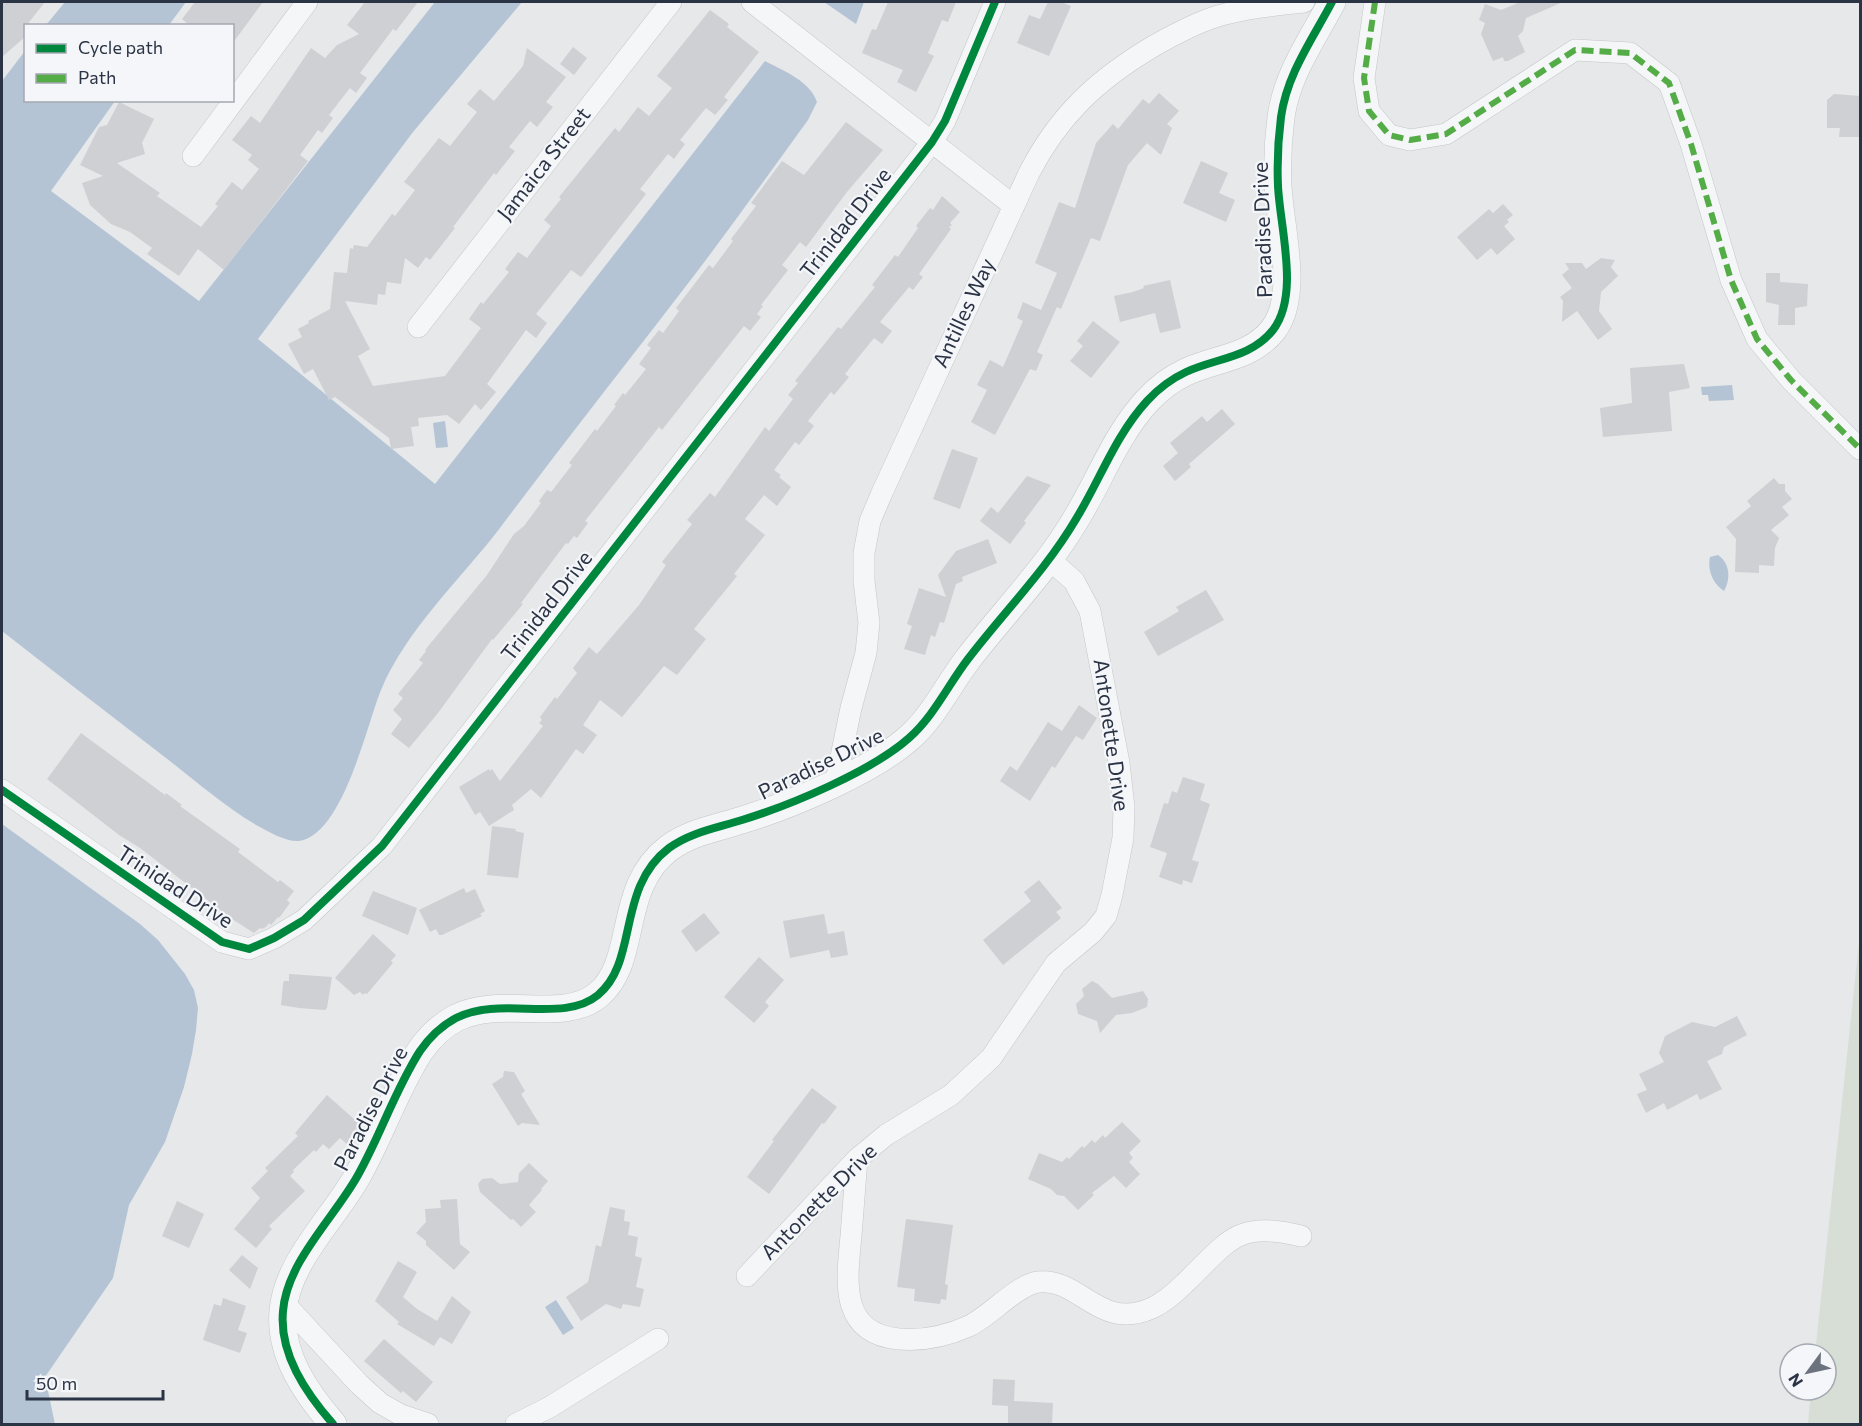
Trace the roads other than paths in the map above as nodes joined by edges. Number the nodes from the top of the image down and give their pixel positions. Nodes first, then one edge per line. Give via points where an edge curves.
1 (307, 2) edge
2 (671, 2) edge
3 (752, 2) edge
4 (995, 2) edge
5 (1304, 2) edge
6 (1332, 2) edge
7 (1375, 2) edge
8 (234, 101) edge
9 (233, 102) edge
10 (932, 142) junction
11 (193, 156) dead end
12 (1014, 206) junction
13 (418, 327) dead end
14 (1860, 449) edge
15 (1050, 559) junction
16 (836, 782) junction
17 (2, 790) edge
18 (857, 1159) junction
19 (1301, 1236) dead end
20 (747, 1276) dead end
21 (284, 1303) junction
22 (658, 1339) dead end
23 (333, 1425) edge
24 (428, 1425) edge
25 (516, 1425) edge

1 - 8 street
2 - 13 street, Jamaica Street
3 - 10 street
4 - 10 street, Trinidad Drive via 945,121
5 - 12 street, Antilles Way via 1250,9 1203,21 1117,69 1060,123
6 - 15 street, Paradise Drive via 1295,68 1283,106 1277,165 1287,290 1278,324 1255,347 1186,372 1149,399 1125,429
7 - 14 street via 1364,78 1369,111 1389,135 1410,140 1446,134 1575,50 1630,53 1669,83 1731,280 1757,339 1791,380
9 - 11 street
10 - 12 street
10 - 17 street, Trinidad Drive via 382,846 304,920 249,949 222,942
12 - 16 street, Antilles Way via 870,521 864,567 868,639
15 - 16 street, Paradise Drive via 970,656 920,727 891,752
15 - 18 street, Antonette Drive via 1074,580 1090,611 1119,763 1123,838 1106,916 1056,963 991,1058 975,1074 951,1095 886,1135
16 - 21 street, Paradise Drive via 764,813 695,834 668,848 642,880 618,965 609,983 596,996 581,1005 562,1008 474,1011 438,1030 413,1063 352,1186 292,1276
18 - 19 street via 848,1297 864,1324 895,1338 921,1339 958,1330 981,1319 1027,1286 1040,1282 1066,1289 1108,1311 1143,1312 1167,1299 1242,1234 1271,1230
18 - 20 street, Antonette Drive
21 - 23 street, Paradise Drive via 282,1326 290,1356 303,1383
21 - 24 street via 380,1403
22 - 25 street

